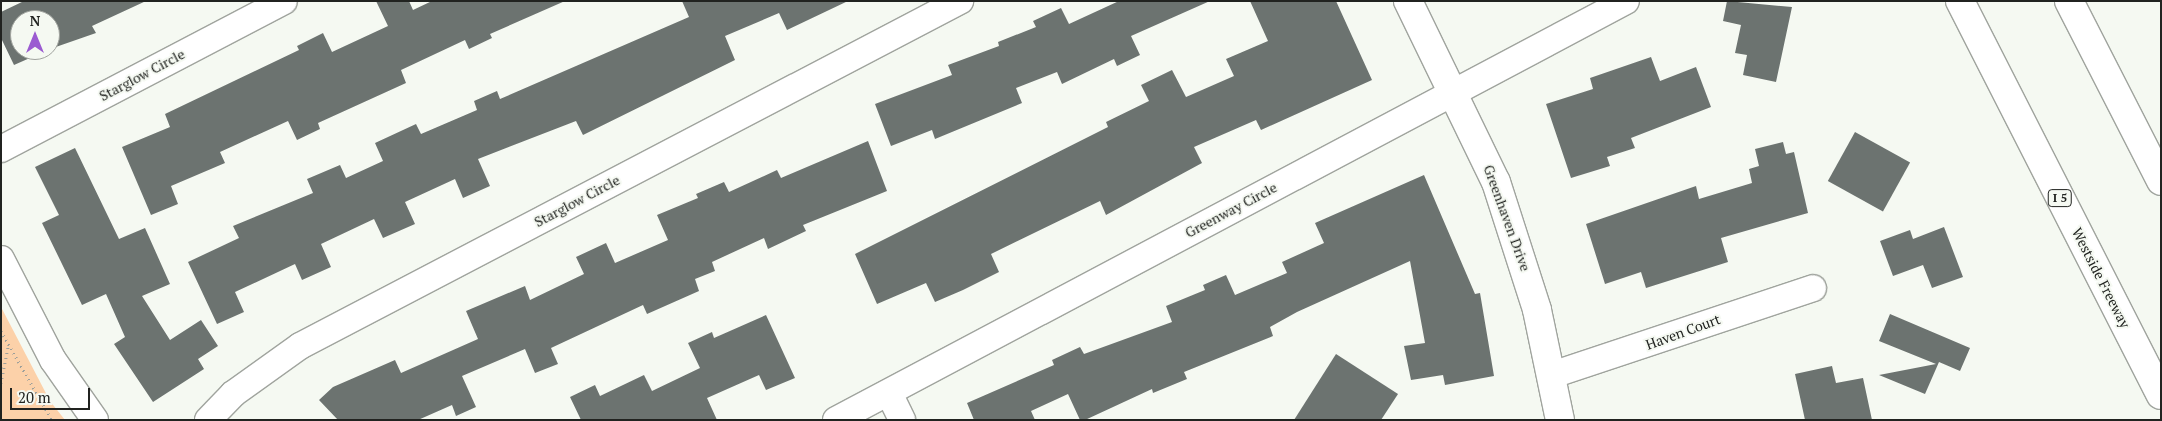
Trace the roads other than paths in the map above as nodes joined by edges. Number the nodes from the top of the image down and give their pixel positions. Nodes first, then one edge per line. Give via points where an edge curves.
1 (284, 1) edge
2 (960, 1) edge
3 (1408, 1) edge
4 (1626, 1) edge
5 (1960, 1) edge
6 (2069, 1) edge
7 (1453, 91) junction
8 (1, 149) edge
9 (2161, 181) edge
10 (1, 259) edge
11 (1814, 288) dead end
12 (1552, 376) junction
13 (889, 393) junction
14 (2161, 395) edge
15 (95, 420) edge
16 (208, 420) edge
17 (836, 420) edge
18 (902, 420) edge
19 (1560, 420) edge

1 - 8 street, Starglow Circle
2 - 16 street, Starglow Circle via 300,346 232,394
3 - 7 main road, Greenhaven Drive
4 - 7 street, Greenway Circle
5 - 14 main road, Westside Freeway / I 5
6 - 9 main road
7 - 12 main road, Greenhaven Drive via 1496,182 1537,310
7 - 13 street, Greenway Circle
10 - 15 street via 54,360
11 - 12 street, Haven Court
12 - 19 main road, Greenhaven Drive
13 - 17 street, Greenway Circle
13 - 18 street

